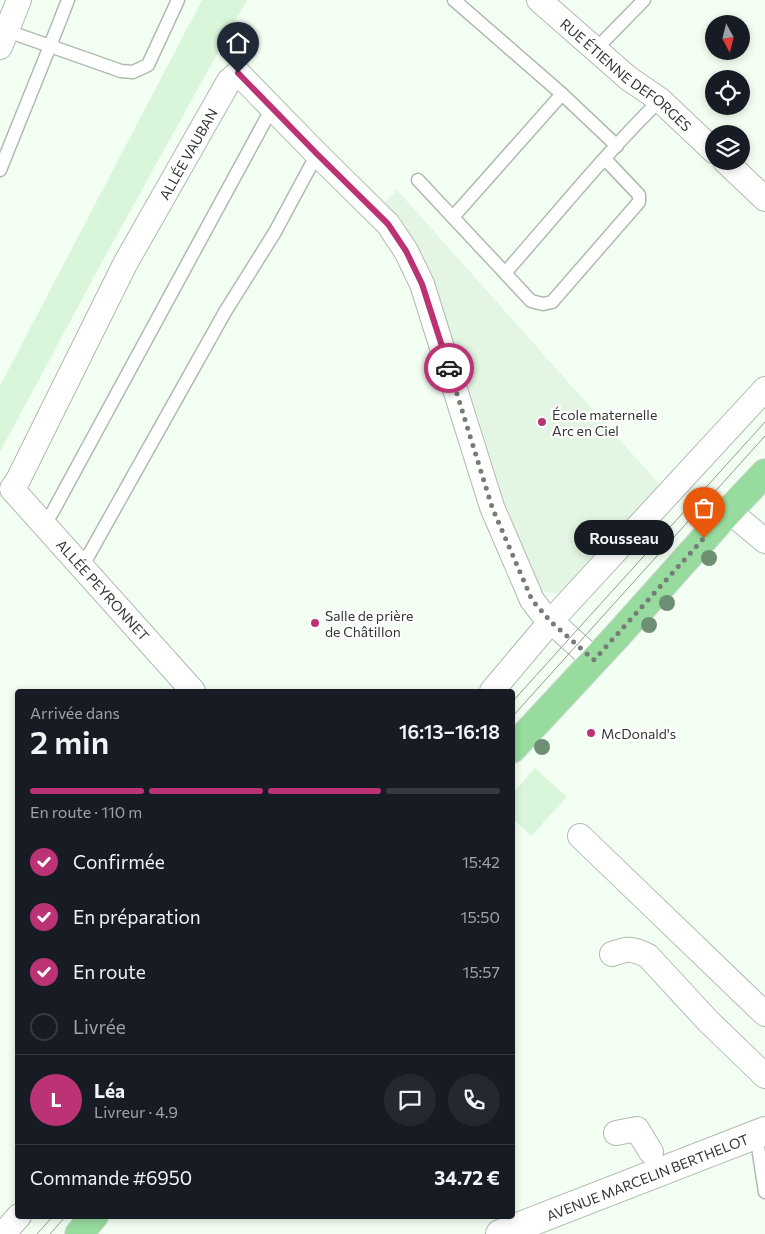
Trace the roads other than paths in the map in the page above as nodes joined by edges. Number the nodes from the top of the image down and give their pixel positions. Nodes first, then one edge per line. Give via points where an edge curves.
1 (19, 0) edge
2 (68, 0) edge
3 (178, 0) edge
4 (454, 0) edge
5 (539, 0) edge
6 (644, 0) edge
7 (3, 39) edge
8 (50, 46) junction
9 (595, 50) junction
10 (562, 94) junction
11 (660, 100) junction
12 (272, 108) junction
13 (705, 142) edge
14 (617, 146) junction
15 (317, 154) junction
16 (605, 159) junction
17 (0, 170) edge
18 (734, 170) edge
19 (418, 180) dead end
20 (765, 199) edge
21 (453, 217) junction
22 (505, 273) junction
23 (765, 389) edge
24 (765, 474) edge
25 (12, 489) joint
26 (729, 511) junction
27 (44, 523) junction
28 (765, 541) edge
29 (82, 567) junction
30 (551, 622) junction
31 (594, 660) junction
32 (191, 689) edge
33 (494, 689) edge
34 (515, 747) edge
35 (580, 836) dead end
36 (612, 954) dead end
37 (765, 1014) edge
38 (765, 1076) edge
39 (761, 1132) edge
40 (616, 1133) dead end
41 (655, 1162) junction
42 (765, 1192) edge
43 (16, 1219) edge
44 (92, 1219) edge
45 (3, 1234) edge
46 (79, 1234) edge
47 (500, 1234) edge

1 - 7 street
2 - 8 lane
3 - 8 lane via 148,65 133,72 121,71
4 - 10 lane
5 - 9 street, RUE ÉTIENNE DEFORGES
6 - 9 lane
7 - 8 lane
8 - 17 lane
9 - 11 street, RUE ÉTIENNE DEFORGES
10 - 14 lane
10 - 21 lane
11 - 13 street, RUE ÉTIENNE DEFORGES
11 - 14 lane
12 - 15 street, ALLÉE VAUBAN
12 - 25 street, ALLÉE VAUBAN via 238,73 229,81 125,264
12 - 27 lane
14 - 16 lane
15 - 29 lane
15 - 30 street, ALLÉE VAUBAN via 388,224 406,251 422,284 492,507 532,600
16 - 22 lane
16 - 22 lane via 638,195 639,202 552,302 531,302
18 - 20 street
19 - 21 lane
21 - 22 lane
23 - 30 street
24 - 26 main road
25 - 27 street, ALLÉE PEYRONNET
26 - 28 street
26 - 31 main road
27 - 29 street, ALLÉE PEYRONNET
29 - 32 street, ALLÉE PEYRONNET
30 - 31 street, ALLÉE VAUBAN
30 - 33 street
31 - 34 main road
35 - 37 street
36 - 38 street via 625,949 648,956
39 - 41 street, AVENUE MARCELIN BERTHELOT
39 - 42 lane
40 - 41 street via 637,1129
41 - 47 street, AVENUE MARCELIN BERTHELOT
43 - 45 street
44 - 46 main road

